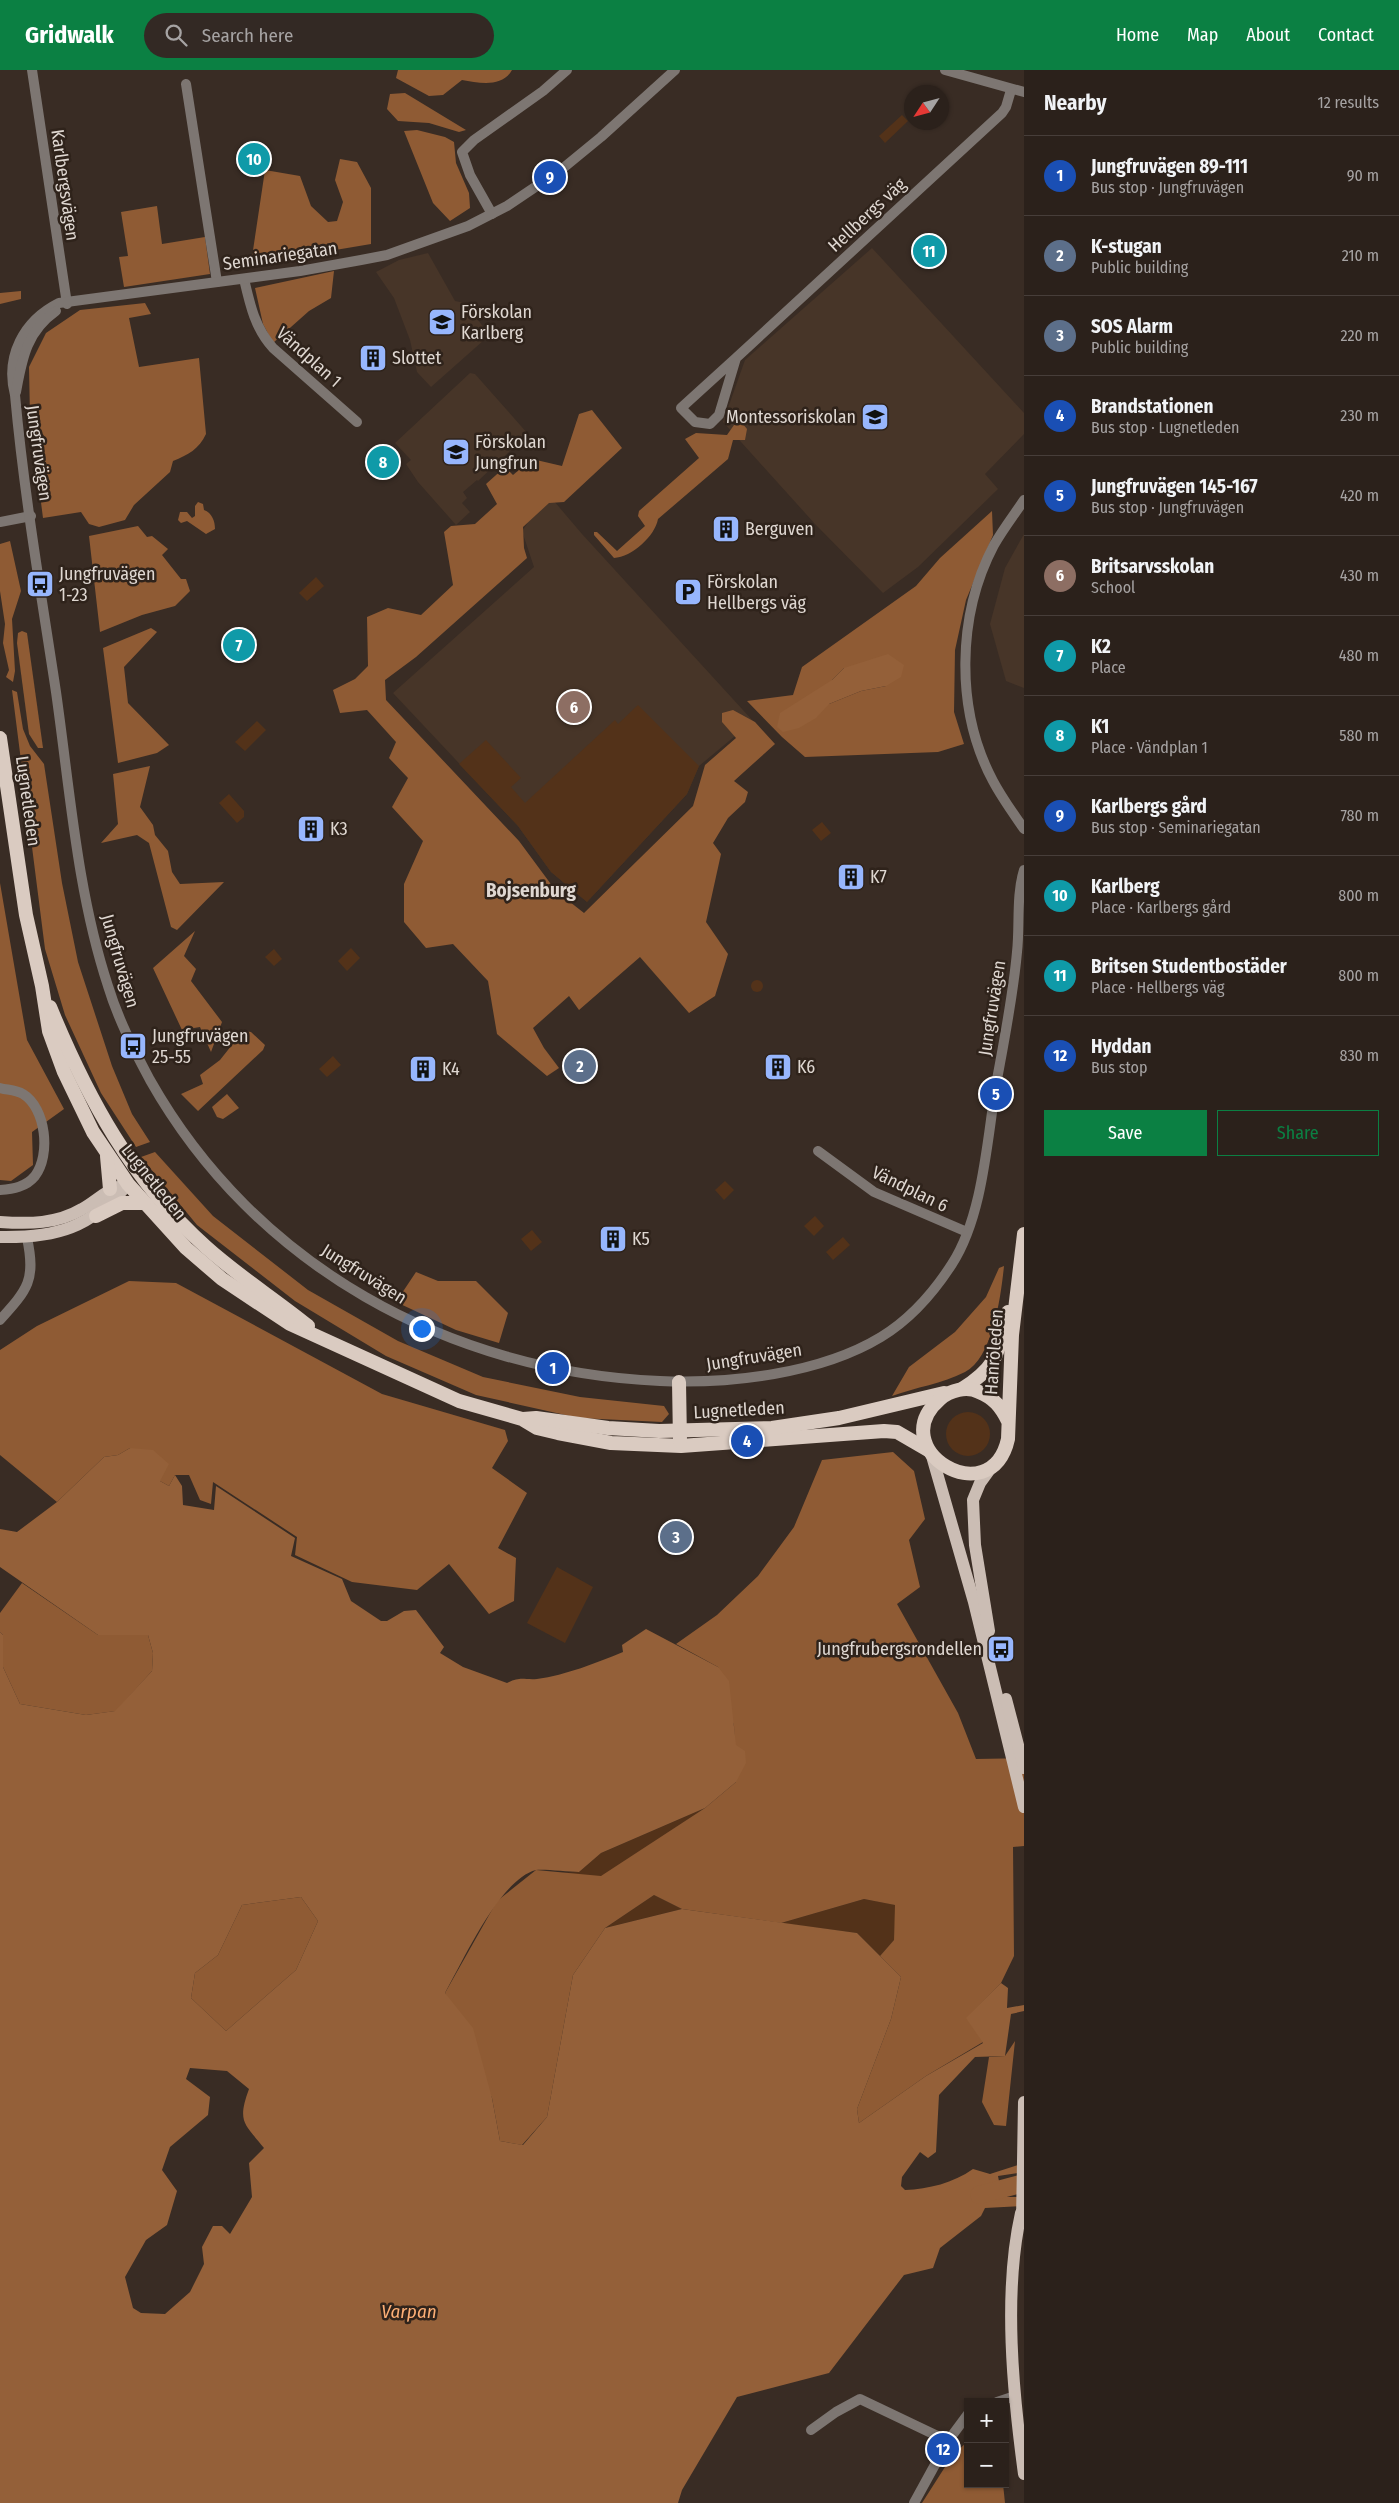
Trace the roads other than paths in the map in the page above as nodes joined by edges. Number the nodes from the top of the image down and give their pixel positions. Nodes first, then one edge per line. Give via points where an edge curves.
1 (32, 70) edge
2 (567, 70) edge
3 (675, 70) edge
4 (945, 70) edge
5 (186, 84) dead end
6 (1011, 90) junction
7 (1024, 92) edge
8 (492, 214) junction
9 (244, 279) junction
10 (217, 282) junction
11 (67, 304) junction
12 (736, 358) junction
13 (357, 422) dead end
14 (1024, 500) edge
15 (31, 516) junction
16 (0, 522) edge
17 (0, 738) edge
18 (1024, 829) edge
19 (1024, 870) edge
20 (42, 986) junction
21 (0, 1088) edge
22 (818, 1151) dead end
23 (107, 1155) junction
24 (140, 1175) junction
25 (128, 1184) junction
26 (110, 1189) junction
27 (0, 1190) edge
28 (144, 1203) junction
29 (96, 1216) junction
30 (0, 1222) edge
31 (25, 1224) junction
32 (967, 1232) junction
33 (1024, 1234) edge
34 (0, 1237) edge
35 (27, 1238) junction
36 (1016, 1286) junction
37 (0, 1320) edge
38 (320, 1336) junction
39 (680, 1382) junction
40 (958, 1390) junction
41 (522, 1420) junction
42 (1008, 1421) junction
43 (680, 1431) junction
44 (680, 1446) junction
45 (930, 1453) junction
46 (995, 1463) junction
47 (1024, 1768) edge
48 (1024, 1807) edge
49 (1024, 2102) edge
50 (1021, 2213) junction
51 (1024, 2233) edge
52 (1019, 2395) edge
53 (964, 2419) edge
54 (812, 2430) dead end
55 (948, 2441) junction
56 (1024, 2474) edge
57 (914, 2503) edge

1 - 11 street, Karlbergsvägen
2 - 8 street via 462,152 470,175
3 - 8 street, Seminariegatan via 583,153
4 - 6 street
5 - 10 street
6 - 7 street
6 - 12 street, Hellbergs väg via 1002,113
8 - 9 street, Seminariegatan via 387,255
9 - 10 street, Seminariegatan
9 - 13 street, Vändplan 1 via 254,319 262,335
10 - 11 street, Seminariegatan
11 - 15 street, Jungfruvägen via 52,313 27,345 15,395
12 - 12 street, Hellbergs väg via 719,415 710,424 695,422 681,408
14 - 18 street via 994,545 981,575 972,609 966,662 970,710 982,756
15 - 16 street, Jungfruvägen
15 - 39 street, Jungfruvägen via 74,822 94,939 108,989 127,1035 160,1097 190,1143 239,1201 282,1238 342,1283 404,1318 476,1348 520,1360 598,1376
17 - 20 highway, Lugnetleden via 26,915
19 - 32 street, Jungfruvägen via 1018,952 978,1192
20 - 23 highway, Lugnetleden via 48,1031 56,1052
20 - 24 highway, Lugnetleden via 90,1097
21 - 27 street via 23,1094 34,1105 42,1125 43,1146 35,1176 20,1187
22 - 32 street, Vändplan 6 via 874,1192
23 - 25 highway, Lugnetleden
23 - 26 highway
24 - 25 highway
24 - 38 highway, Lugnetleden via 204,1246
25 - 26 main road
25 - 28 highway, Lugnetleden
25 - 29 main road
26 - 31 main road via 69,1215
28 - 29 highway via 122,1203
28 - 38 highway, Lugnetleden via 186,1248 222,1279 290,1324
29 - 35 main road via 64,1231
30 - 31 main road
31 - 35 main road
32 - 39 street, Jungfruvägen via 952,1265 938,1284 919,1307 882,1337 853,1351 802,1368 715,1381
33 - 36 highway, Hanröleden
34 - 35 main road
35 - 37 street via 31,1262 29,1283
36 - 40 highway, Hanröleden via 993,1364 981,1378
36 - 42 highway, Hanröleden
38 - 41 highway, Lugnetleden via 459,1401
39 - 43 highway
40 - 42 highway via 976,1390 990,1396
40 - 43 highway, Lugnetleden via 806,1424
40 - 45 highway via 934,1404 928,1414 924,1426
41 - 43 highway, Lugnetleden via 536,1418 608,1428
41 - 44 highway, Lugnetleden via 537,1428 593,1440
42 - 46 highway via 1007,1445
43 - 44 highway
44 - 45 highway, Lugnetleden via 884,1430 897,1432
45 - 46 highway via 942,1466 962,1473 983,1471
45 - 48 main road via 974,1602
46 - 47 main road via 980,1483 973,1500 975,1545 989,1630
49 - 50 main road
50 - 51 main road
50 - 52 main road via 1012,2318
52 - 56 main road
53 - 55 street
54 - 55 street via 860,2399
55 - 57 street

